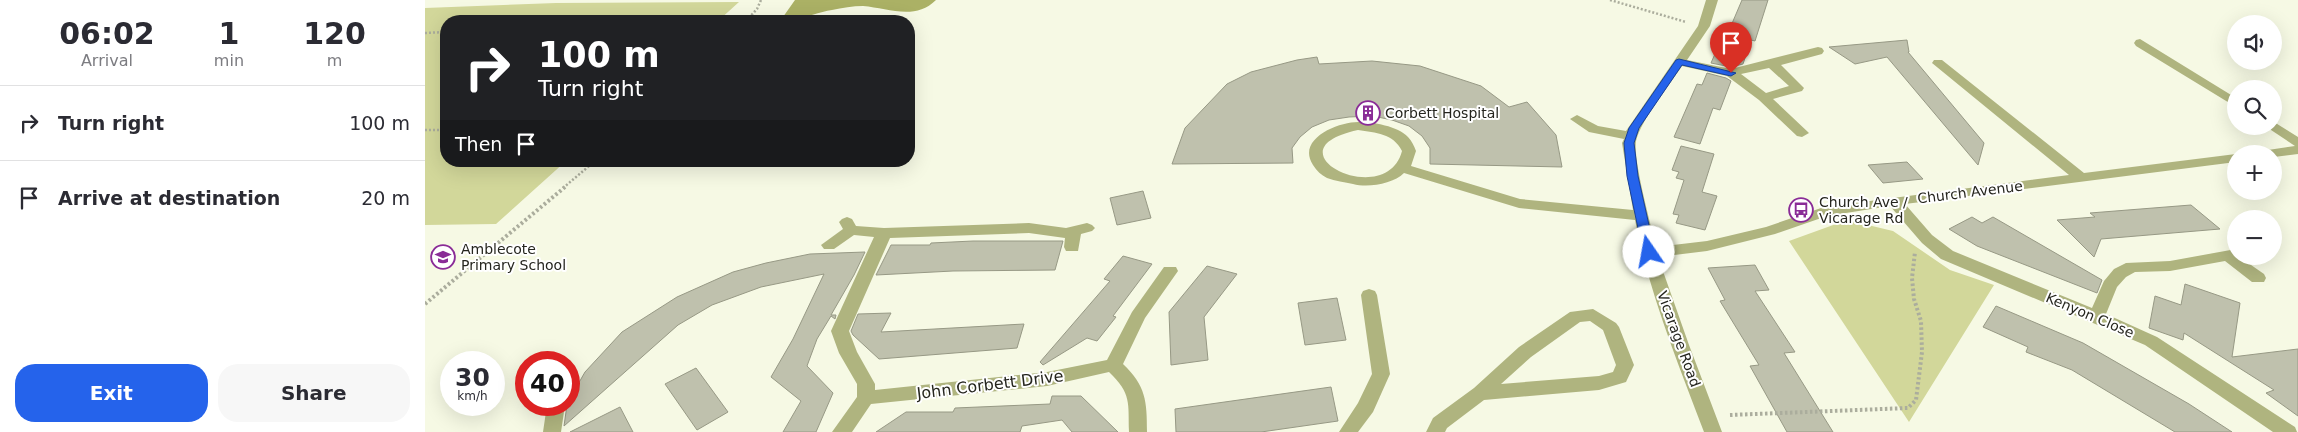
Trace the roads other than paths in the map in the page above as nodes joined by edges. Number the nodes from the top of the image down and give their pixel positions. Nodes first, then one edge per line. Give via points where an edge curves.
1 (1712, 0) edge
2 (2140, 42) dead end
3 (1819, 51) dead end
4 (1679, 62) junction
5 (1938, 63) dead end
6 (1773, 64) junction
7 (1731, 73) junction
8 (1764, 97) junction
9 (2227, 98) edge
10 (1577, 119) dead end
11 (1802, 133) dead end
12 (2282, 133) edge
13 (1631, 136) junction
14 (2298, 143) edge
15 (2298, 150) edge
16 (2282, 152) edge
17 (2227, 159) edge
18 (1403, 168) junction
19 (2081, 177) junction
20 (1894, 201) junction
21 (1641, 216) junction
22 (884, 233) junction
23 (1077, 236) dead end
24 (829, 245) dead end
25 (1649, 252) junction
26 (2227, 256) edge
27 (2243, 265) edge
28 (1170, 271) dead end
29 (2258, 278) dead end
30 (1369, 295) dead end
31 (2097, 317) junction
32 (1113, 365) junction
33 (1480, 393) junction
34 (867, 398) junction
35 (555, 416) edge
36 (553, 432) edge
37 (841, 432) edge
38 (1138, 432) edge
39 (1348, 432) edge
40 (1435, 432) edge
41 (1713, 432) edge
42 (2288, 432) edge

1 - 4 street, Vicarage Road via 1704,26
2 - 9 street
3 - 6 street
4 - 7 street
4 - 13 street, Vicarage Road
5 - 19 street
6 - 7 street
6 - 8 street via 1798,88
7 - 8 street
8 - 11 street
10 - 13 street via 1595,129
12 - 14 street
13 - 21 street, Vicarage Road via 1632,168
15 - 16 street
17 - 19 street, Church Avenue
18 - 18 street via 1392,176 1377,180 1345,180 1320,167 1316,158 1317,148 1322,140 1344,128 1387,130 1406,143 1410,151 1409,160
18 - 21 street via 1519,203
19 - 20 street, Church Avenue
20 - 25 street, Church Avenue via 1824,212 1770,231 1707,246
20 - 31 street, Kenyon Close via 1927,239 1947,255
21 - 25 street, Vicarage Road
22 - 23 street via 1029,228
22 - 24 street via 849,226
22 - 34 street via 840,331 848,353 866,384
25 - 41 street, Vicarage Road
26 - 31 street via 2170,266 2132,267 2120,273 2111,285
27 - 29 street
28 - 32 street via 1138,316
30 - 39 street via 1381,374 1366,407
31 - 42 street, Kenyon Close via 2151,341
32 - 34 street, John Corbett Drive via 1047,378
32 - 38 street via 1131,382 1137,393
33 - 33 street via 1525,352 1577,316 1593,315 1610,327 1625,365 1620,377 1599,383
33 - 40 street via 1441,423
34 - 37 street
35 - 36 street

